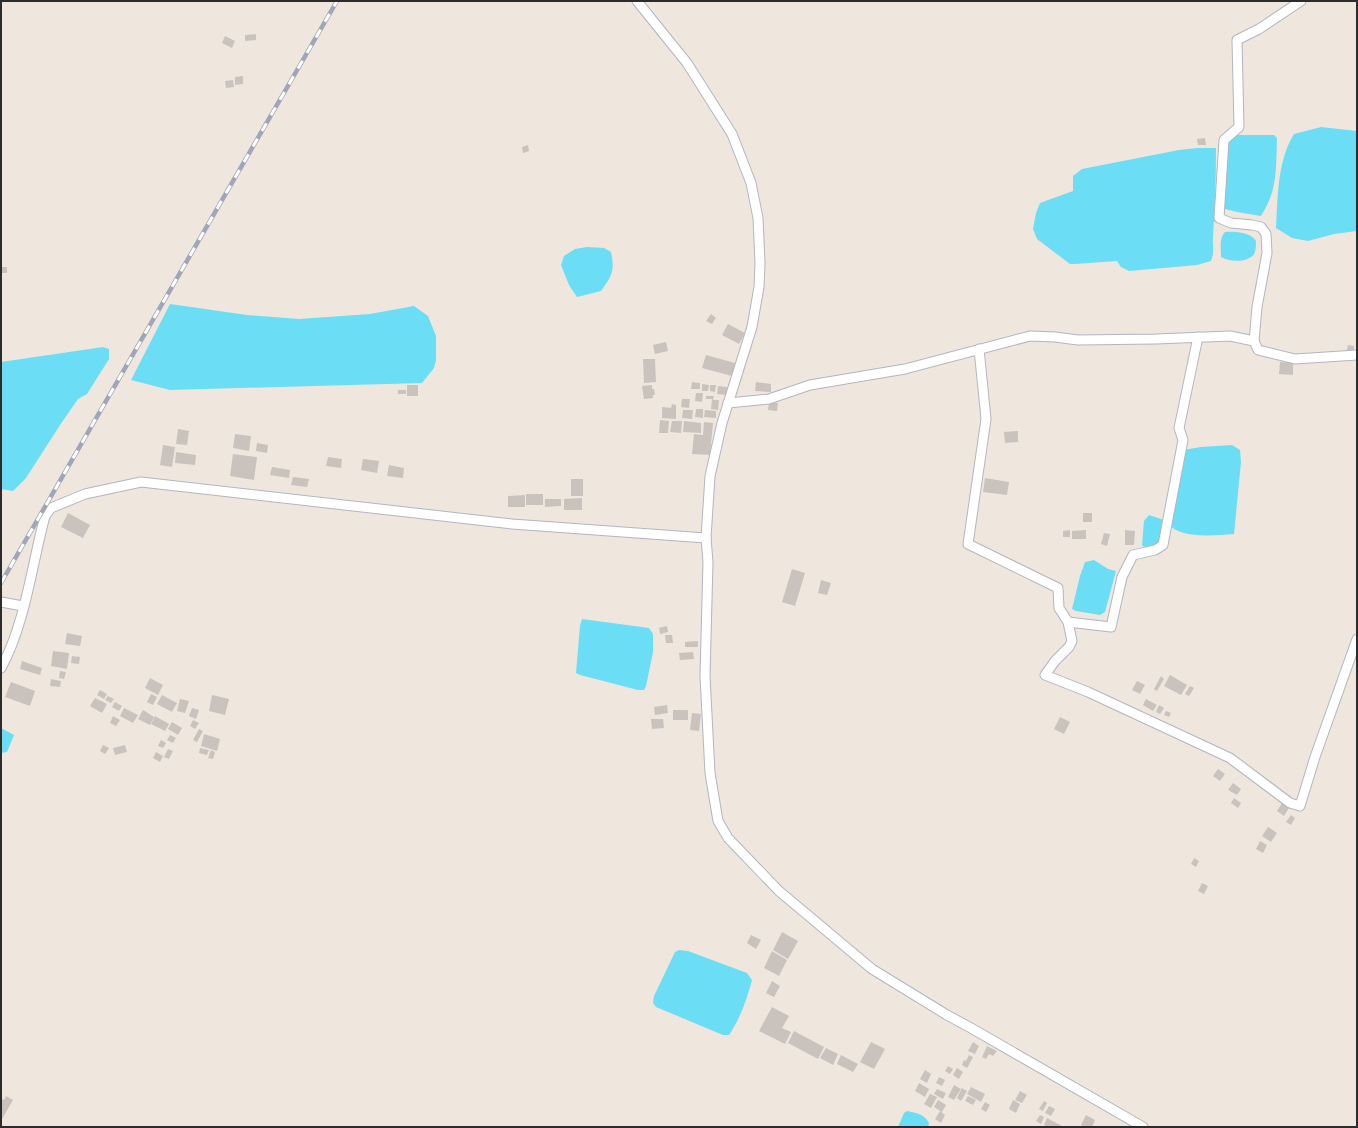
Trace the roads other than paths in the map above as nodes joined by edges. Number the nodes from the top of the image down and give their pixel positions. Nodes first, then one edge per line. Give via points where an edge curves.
1 (638, 1) edge
2 (1301, 1) edge
3 (1198, 337) junction
4 (1254, 341) junction
5 (980, 349) junction
6 (1357, 354) edge
7 (728, 403) junction
8 (706, 538) junction
9 (1, 602) edge
10 (23, 606) junction
11 (1068, 622) junction
12 (1357, 638) edge
13 (1, 668) edge
14 (1144, 1127) edge

1 - 7 street via 687,62 732,134 751,183 758,218 759,287 752,327
2 - 4 street via 1259,29 1237,40 1239,127 1224,140 1219,218 1231,223 1261,227 1266,234 1267,253 1257,307
3 - 4 street via 1230,336
3 - 5 street via 1078,340 1030,336
3 - 11 street via 1179,428 1183,440 1163,545 1155,550 1134,555 1122,577 1111,627
4 - 6 street via 1258,350 1295,359
5 - 7 street via 905,368 810,385 769,399
5 - 11 street via 986,419 968,544 1058,588 1060,608
7 - 8 street via 710,476
8 - 10 street via 512,524 141,482 85,494 51,508 45,516
8 - 14 street via 708,562 705,676 710,772 718,822 728,838 779,891 872,969 946,1015
9 - 10 street
10 - 13 street via 10,652
11 - 12 street via 1072,641 1045,675 1230,758 1290,803 1300,806

